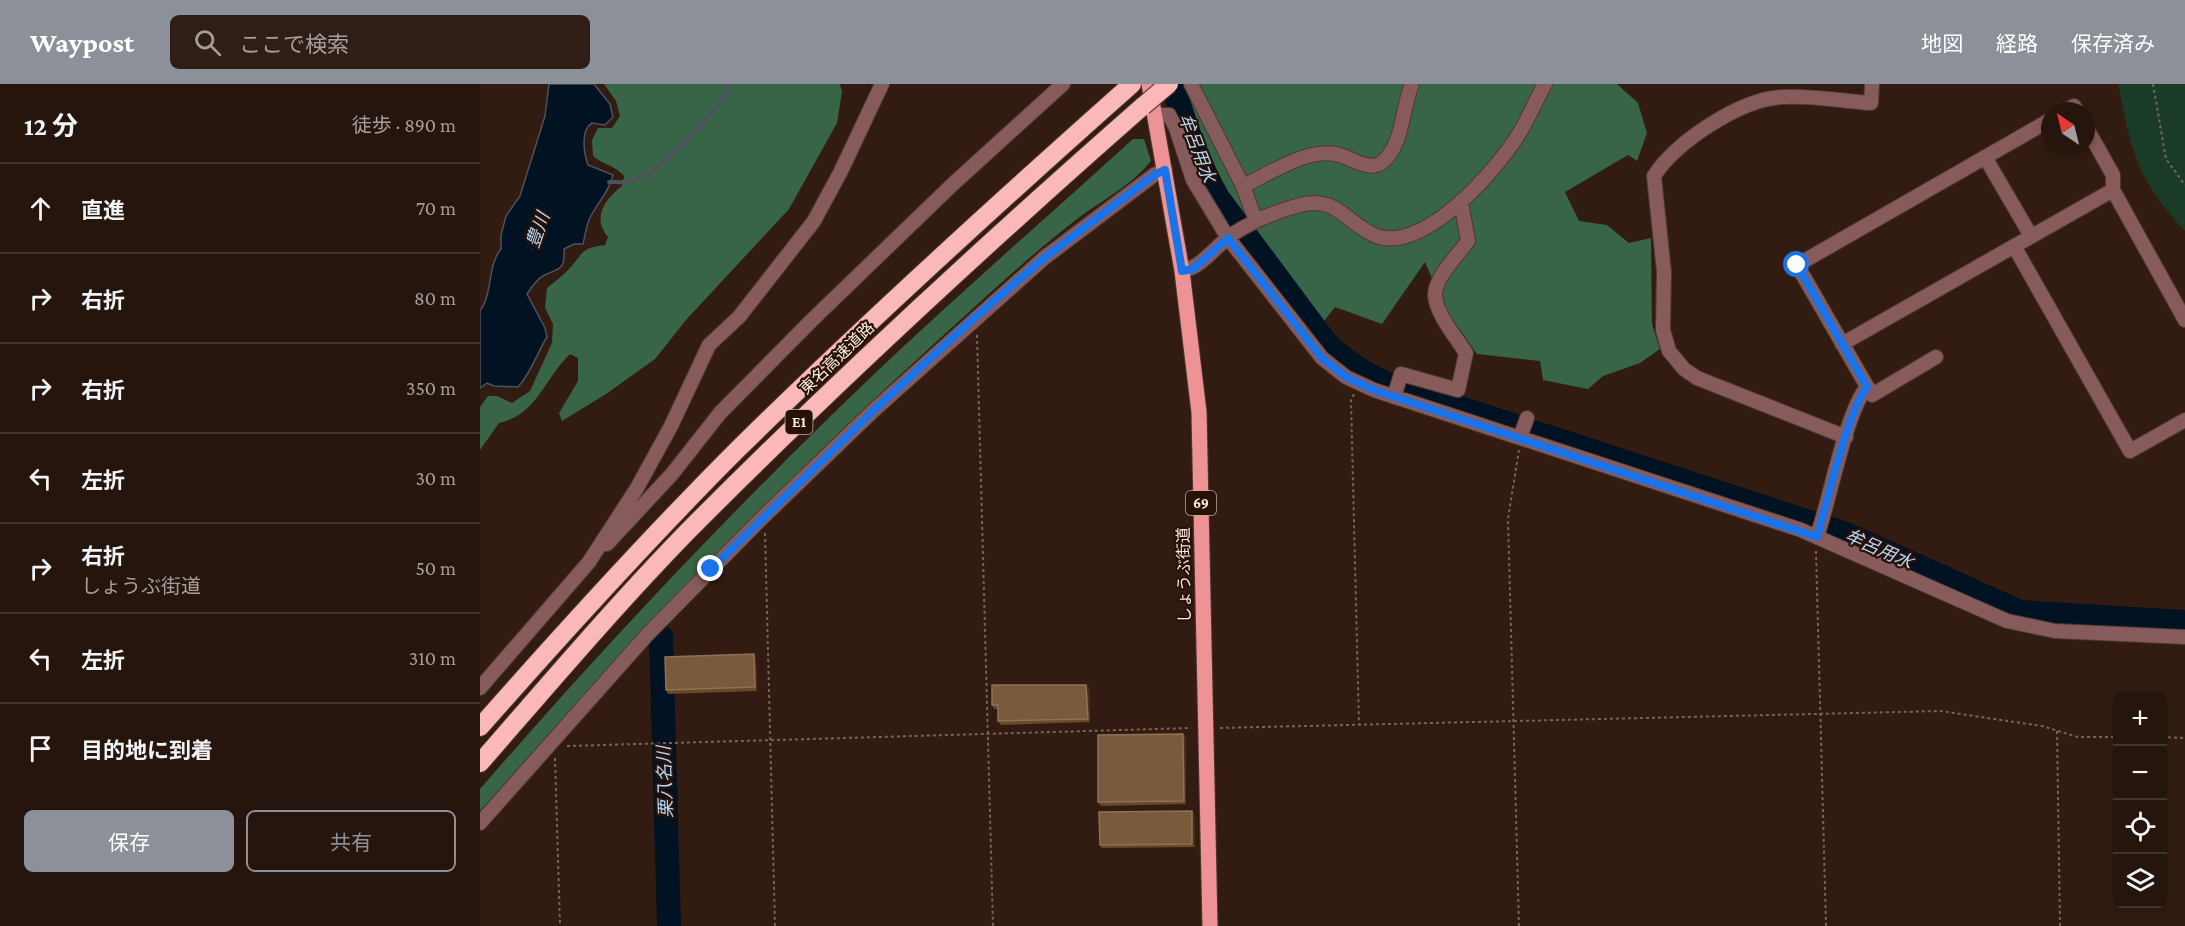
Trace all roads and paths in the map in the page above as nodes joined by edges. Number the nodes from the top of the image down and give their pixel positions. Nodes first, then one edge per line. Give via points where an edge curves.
1 (882, 84) edge
2 (1063, 84) edge
3 (1132, 84) edge
4 (1149, 84) edge
5 (1169, 84) edge
6 (1191, 84) edge
7 (1412, 84) edge
8 (1545, 84) edge
9 (1872, 84) edge
10 (2153, 84) edge
11 (1149, 111) junction
12 (2041, 125) edge
13 (2095, 143) edge
14 (1985, 157) junction
15 (1165, 170) junction
16 (2185, 185) edge
17 (1243, 186) junction
18 (2113, 190) junction
19 (1461, 202) junction
20 (1254, 222) junction
21 (1231, 236) junction
22 (2031, 236) junction
23 (2014, 246) junction
24 (1182, 271) junction
25 (972, 320) junction
26 (2185, 320) edge
27 (1842, 344) junction
28 (1936, 357) dead end
29 (1359, 383) junction
30 (1867, 387) junction
31 (1394, 394) junction
32 (1527, 418) dead end
33 (2185, 420) edge
34 (1522, 434) junction
35 (1846, 437) junction
36 (760, 520) junction
37 (1818, 533) junction
38 (589, 562) junction
39 (2185, 637) edge
40 (480, 688) edge
41 (1820, 714) junction
42 (1513, 721) junction
43 (1359, 725) junction
44 (480, 727) edge
45 (1205, 728) junction
46 (2057, 731) junction
47 (989, 734) junction
48 (2113, 737) edge
49 (2167, 737) edge
50 (2185, 738) edge
51 (771, 740) junction
52 (553, 744) junction
53 (480, 762) edge
54 (480, 823) edge
55 (560, 926) edge
56 (775, 926) edge
57 (993, 926) edge
58 (1210, 926) edge
59 (1519, 926) edge
60 (1826, 926) edge
61 (2060, 926) edge

1 - 38 street via 814,221 767,284 709,345 637,488
2 - 38 street via 812,320 720,413 634,518
3 - 44 highway, 東名高速道路 / E1 via 958,238 736,452
4 - 11 main road, しょうぶ街道 / 69
5 - 11 highway, 東名高速道路 / E1, bridge
6 - 17 street
7 - 17 street via 1397,137 1389,155 1379,164 1364,166 1334,153 1312,156
8 - 19 street via 1506,152
9 - 35 street via 1871,103 1781,97 1730,114 1709,126 1654,176 1664,272 1663,330 1669,351 1696,378
10 - 16 path via 2166,159
11 - 15 main road, しょうぶ街道 / 69
11 - 21 street via 1169,115 1193,180
11 - 53 highway, 東名高速道路 / E1 via 980,249 710,510
12 - 14 street
13 - 18 street via 2113,175
14 - 22 street
14 - 27 street via 1797,265
15 - 24 main road, しょうぶ街道 / 69
15 - 25 street via 1044,258
17 - 20 street
18 - 22 street
18 - 26 street
19 - 20 street via 1433,225 1406,237 1387,239 1372,234 1322,202 1301,204
19 - 31 street via 1468,241 1442,277 1435,294 1441,313 1466,353 1458,390 1401,374
20 - 21 street
21 - 24 street via 1193,269
21 - 29 street via 1322,358
22 - 23 street
23 - 27 street
23 - 33 street via 2130,451
24 - 45 main road, しょうぶ街道 / 69 via 1199,412
25 - 36 street
25 - 47 path via 977,327
27 - 30 street
28 - 30 street via 1872,394
29 - 31 street
29 - 43 path via 1351,400
30 - 35 street
31 - 34 street
32 - 34 street
34 - 37 street
34 - 42 path via 1508,519
35 - 37 street
36 - 51 path via 765,526
36 - 52 street via 647,635
37 - 39 street via 2007,621 2032,628
37 - 41 path
38 - 40 street
41 - 42 path
41 - 46 path via 1940,711
41 - 60 path
42 - 43 path
42 - 59 path
43 - 45 path
45 - 47 path
45 - 58 main road, しょうぶ街道 / 69
46 - 48 path via 2078,737
46 - 61 path
47 - 51 path
47 - 57 path
49 - 50 path
51 - 52 path
51 - 56 path
52 - 54 street
52 - 55 path

